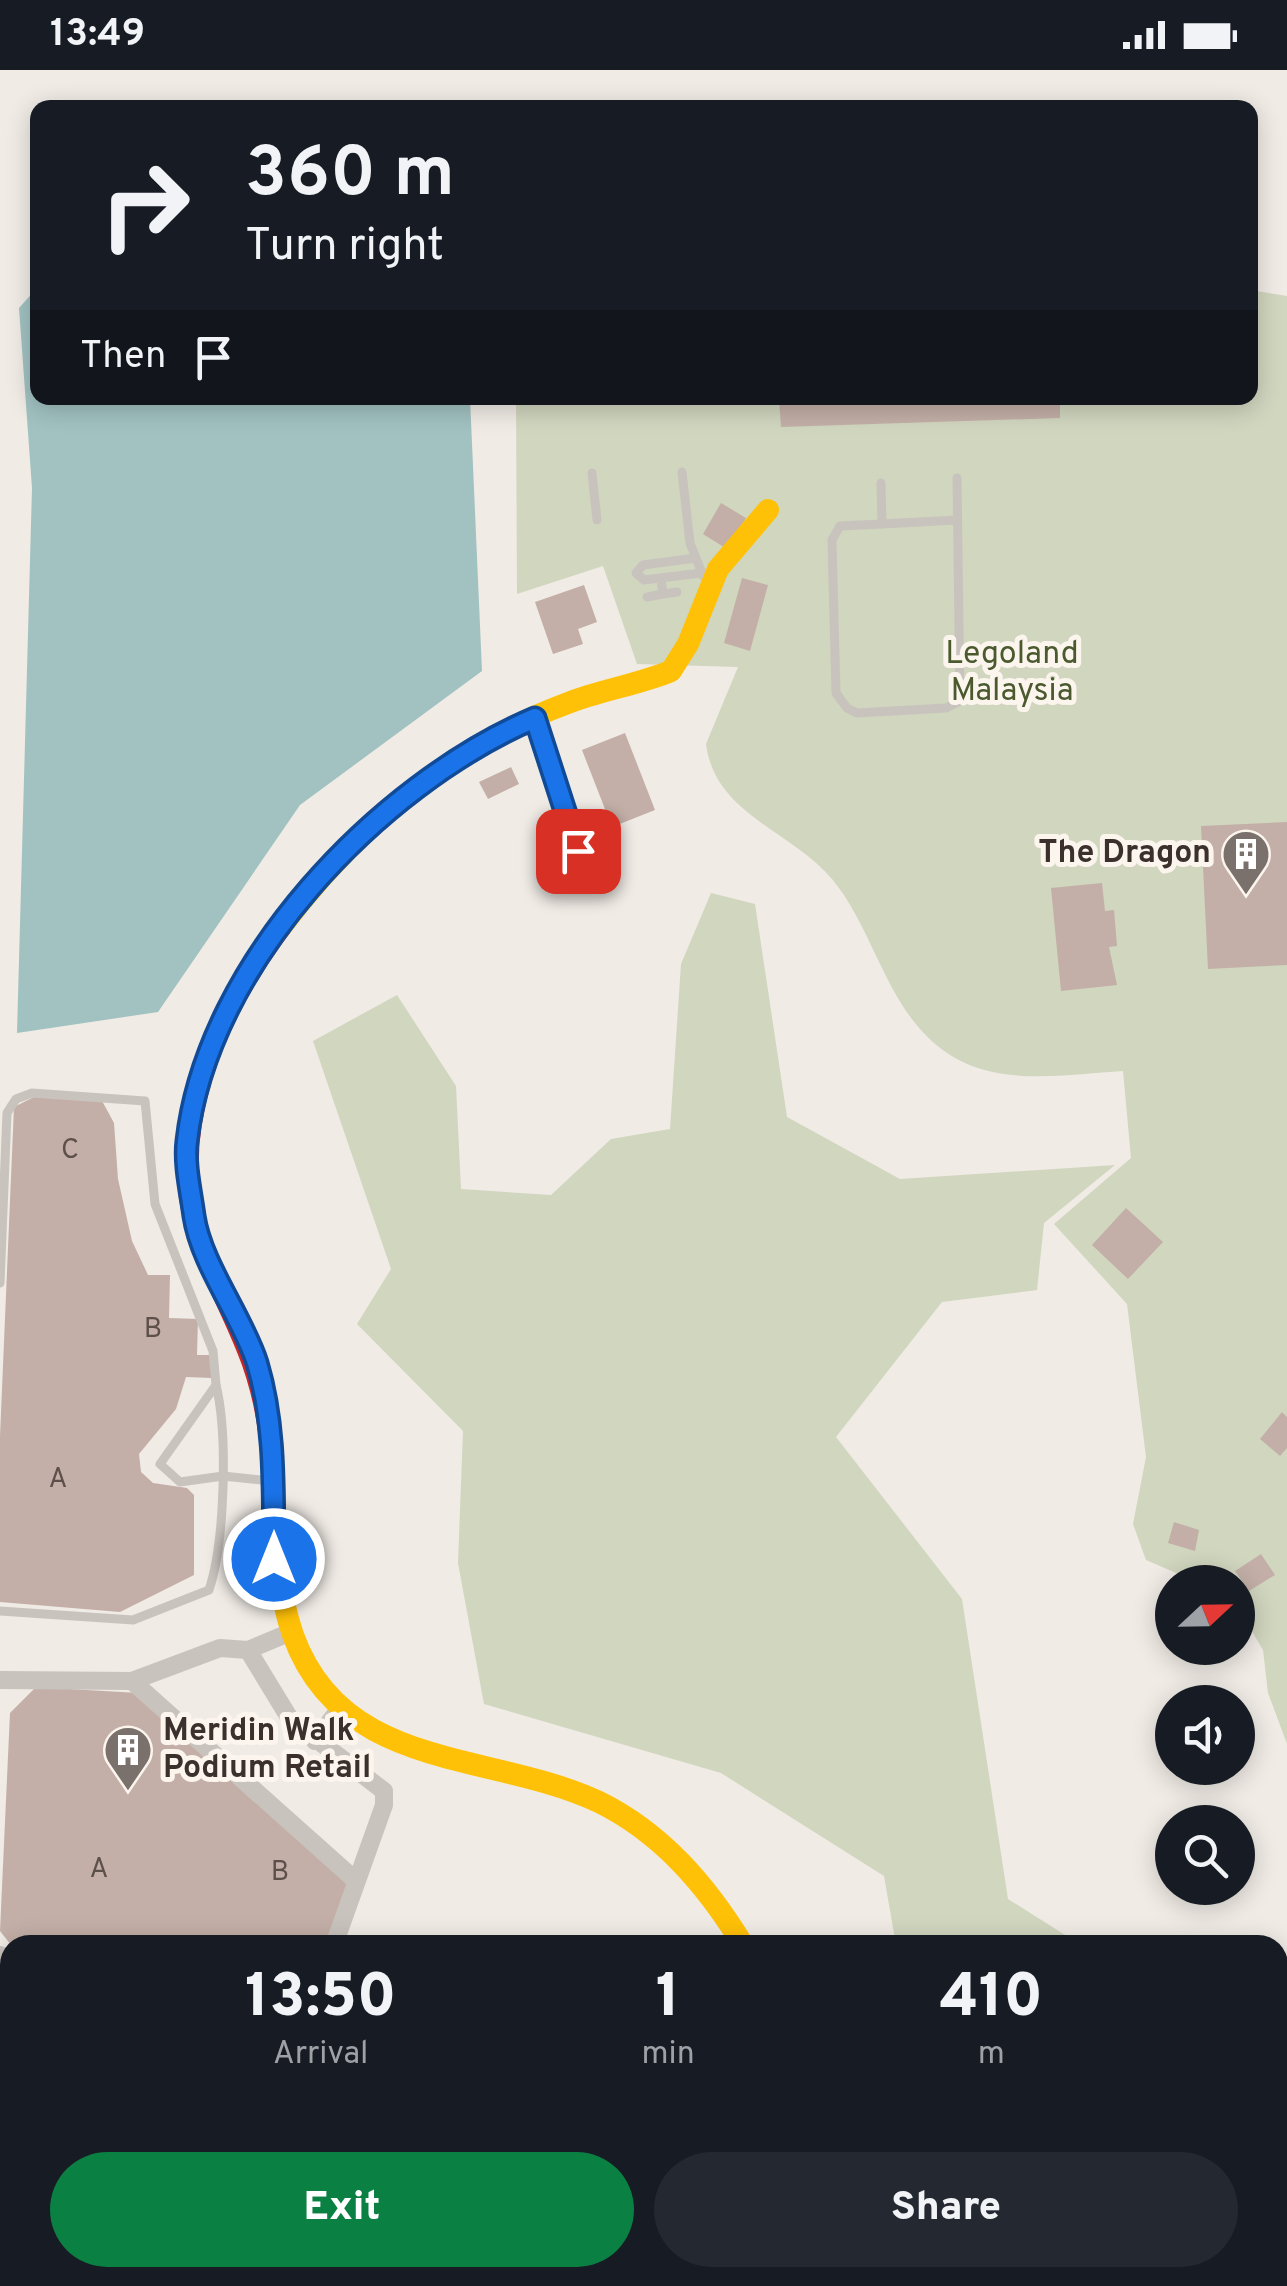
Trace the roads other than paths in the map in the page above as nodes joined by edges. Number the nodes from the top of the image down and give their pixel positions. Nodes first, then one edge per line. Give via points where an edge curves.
1 (682, 472) dead end
2 (592, 473) dead end
3 (957, 478) dead end
4 (881, 483) dead end
5 (768, 510) dead end
6 (597, 520) dead end
7 (958, 520) junction
8 (882, 524) junction
9 (696, 558) junction
10 (661, 580) junction
11 (704, 580) junction
12 (677, 592) dead end
13 (664, 594) junction
14 (648, 597) dead end
15 (535, 718) junction
16 (578, 851) dead end
17 (0, 1283) edge
18 (216, 1385) junction
19 (222, 1476) junction
20 (273, 1481) junction
21 (0, 1611) edge
22 (291, 1632) junction
23 (248, 1650) junction
24 (0, 1680) edge
25 (132, 1681) junction
26 (341, 1707) junction
27 (315, 1741) junction
28 (354, 1879) junction
29 (337, 1935) edge
30 (737, 1935) edge

1 - 9 lane
2 - 6 lane
3 - 7 lane
4 - 8 lane
5 - 11 street
7 - 8 lane
7 - 8 lane via 960,701 946,708 857,712 836,693 832,540 840,526
9 - 10 lane via 637,568 639,578
9 - 11 lane
10 - 11 lane
10 - 13 lane
11 - 15 street via 682,658 671,672
12 - 13 lane
13 - 14 lane
15 - 16 lane
15 - 20 street via 480,741 406,795 335,860 274,932 232,998 205,1074 187,1142 195,1222 257,1362
17 - 18 lane via 6,1113 16,1099 32,1093 145,1100 156,1204 213,1351
18 - 19 lane
18 - 19 lane via 160,1464 180,1482
19 - 20 lane
19 - 21 lane via 211,1583 200,1596 133,1620
20 - 22 street via 274,1559
22 - 23 street
22 - 26 street via 309,1670
23 - 25 street via 220,1648
23 - 27 street via 290,1719
24 - 25 street
25 - 28 street
26 - 27 street
26 - 30 street via 392,1740 441,1760 540,1780 618,1811 682,1860
27 - 28 street via 384,1791
28 - 29 street

